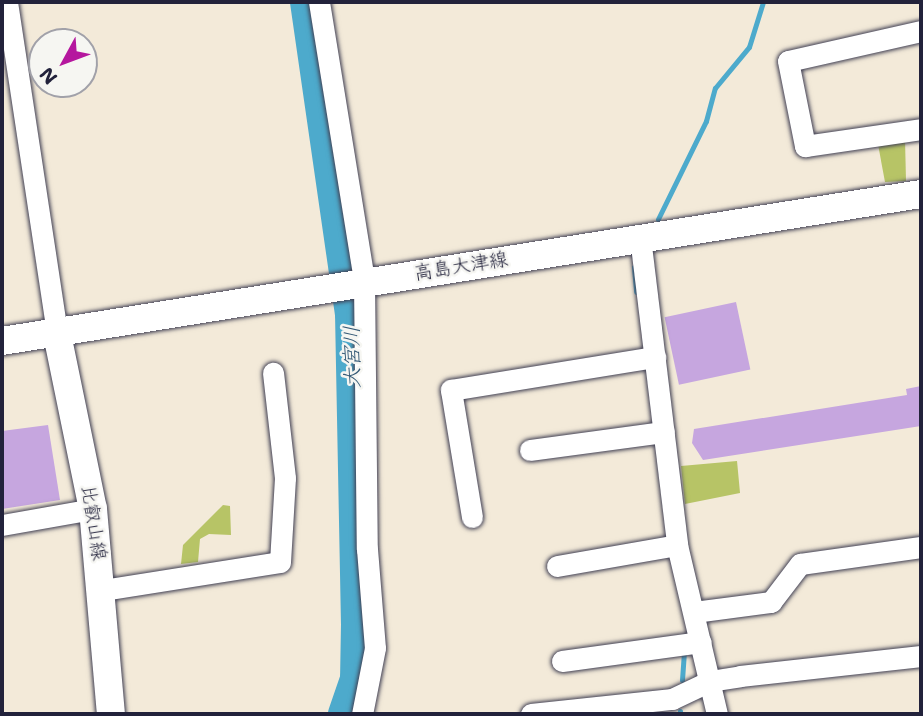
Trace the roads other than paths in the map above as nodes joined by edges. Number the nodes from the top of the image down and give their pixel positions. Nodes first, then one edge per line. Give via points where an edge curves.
1 (7, 2) edge
2 (319, 2) edge
3 (921, 31) edge
4 (921, 129) edge
5 (921, 194) edge
6 (640, 237) junction
7 (352, 283) junction
8 (57, 334) junction
9 (2, 341) edge
10 (655, 357) junction
11 (273, 373) dead end
12 (664, 432) junction
13 (530, 450) dead end
14 (93, 509) junction
15 (472, 517) dead end
16 (2, 525) edge
17 (677, 545) junction
18 (921, 547) edge
19 (556, 566) dead end
20 (103, 590) junction
21 (694, 612) junction
22 (701, 642) junction
23 (921, 656) edge
24 (562, 661) dead end
25 (710, 681) junction
26 (111, 714) edge
27 (362, 714) edge
28 (531, 714) edge
29 (717, 714) edge

1 - 8 street
2 - 7 street
3 - 4 street via 788,61 805,146
5 - 6 main road, 高島大津線
6 - 7 main road, 高島大津線
6 - 10 street
7 - 8 main road, 高島大津線
7 - 27 street via 375,648
8 - 9 main road, 高島大津線
8 - 14 main road, 比叡山線
10 - 12 street
10 - 15 street via 451,390
11 - 20 street via 285,478 280,562
12 - 13 street
12 - 17 street
14 - 16 street
14 - 20 main road, 比叡山線
17 - 19 street
17 - 21 street
18 - 21 street via 800,564 771,602
20 - 26 main road, 比叡山線
21 - 22 street
22 - 24 street
22 - 25 street
23 - 25 street
25 - 28 street via 672,699
25 - 29 street

